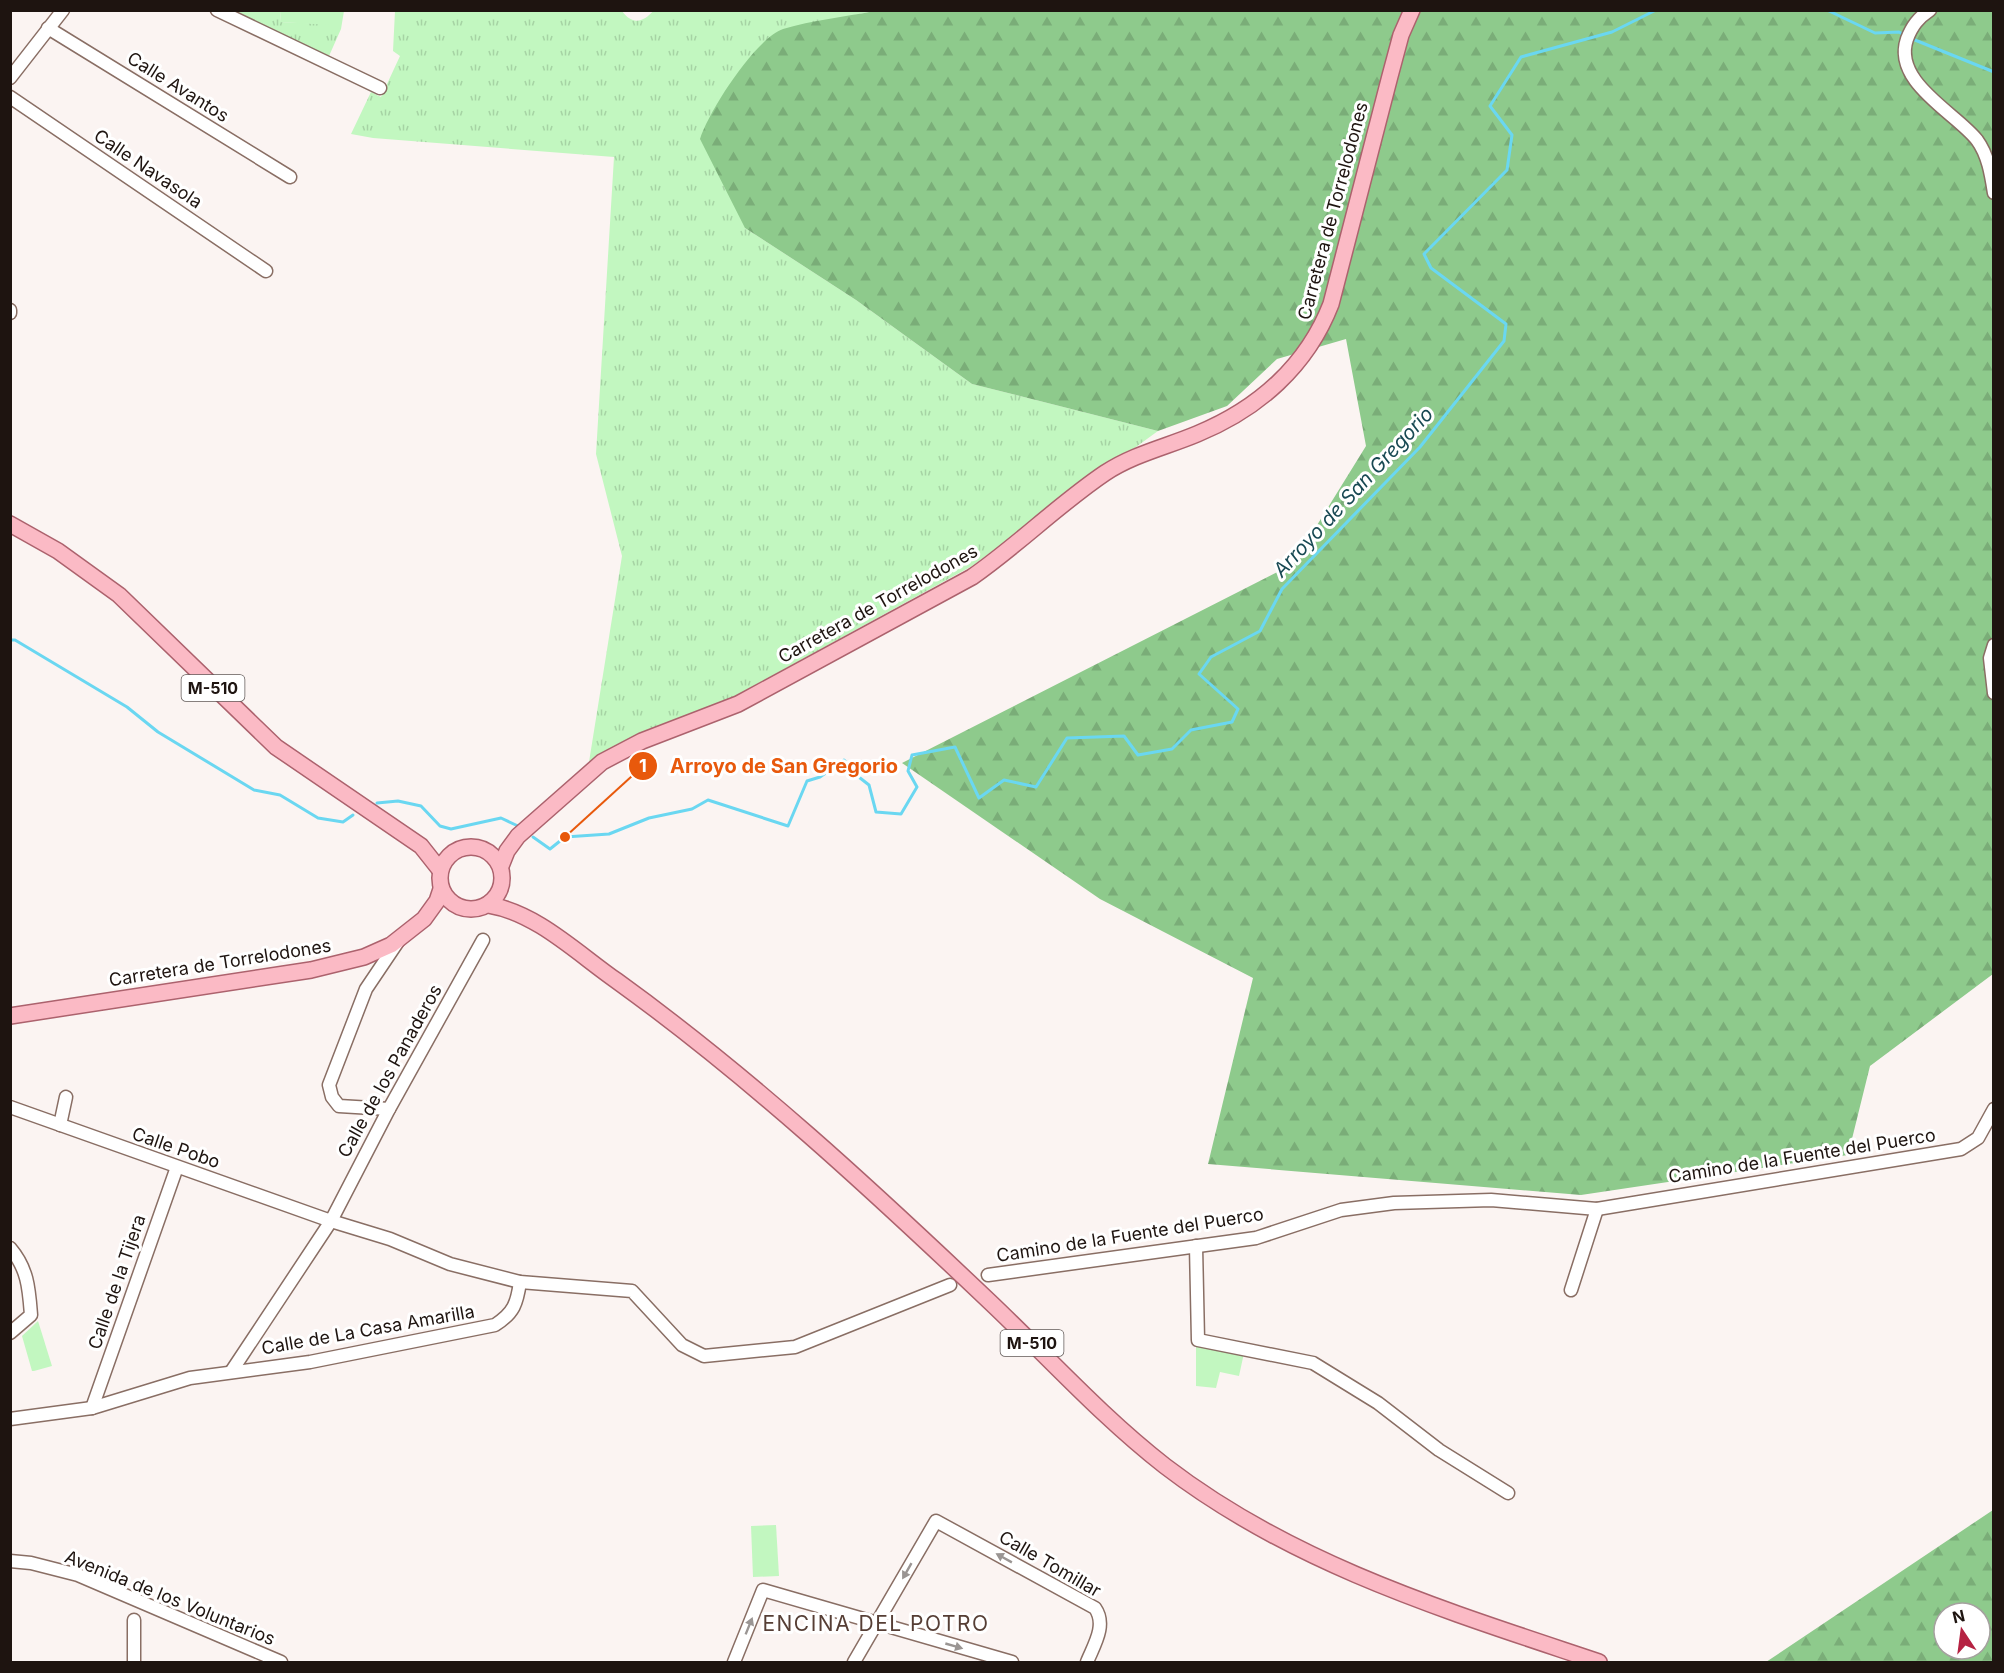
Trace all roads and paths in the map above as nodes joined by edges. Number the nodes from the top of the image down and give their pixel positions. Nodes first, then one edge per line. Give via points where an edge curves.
1 (63, 10) edge
2 (217, 10) edge
3 (1412, 10) edge
4 (1926, 13) edge
5 (48, 28) junction
6 (10, 78) edge
7 (380, 88) dead end
8 (10, 97) edge
9 (290, 177) dead end
10 (1994, 193) edge
11 (266, 271) dead end
12 (10, 524) edge
13 (1994, 645) edge
14 (1994, 693) edge
15 (518, 836) junction
16 (421, 846) junction
17 (486, 850) junction
18 (452, 853) junction
19 (501, 866) junction
20 (440, 870) junction
21 (502, 887) junction
22 (441, 889) junction
23 (489, 904) junction
24 (457, 907) junction
25 (527, 918) junction
26 (424, 919) junction
27 (401, 938) junction
28 (483, 940) dead end
29 (10, 1016) edge
30 (66, 1096) dead end
31 (10, 1107) edge
32 (389, 1109) junction
33 (1994, 1109) edge
34 (60, 1125) junction
35 (177, 1167) junction
36 (1597, 1209) junction
37 (331, 1221) junction
38 (1196, 1246) junction
39 (10, 1248) edge
40 (988, 1275) dead end
41 (520, 1282) junction
42 (950, 1286) dead end
43 (1571, 1290) dead end
44 (10, 1333) edge
45 (231, 1372) junction
46 (92, 1408) junction
47 (10, 1419) edge
48 (1508, 1493) dead end
49 (10, 1561) edge
50 (134, 1620) dead end
51 (877, 1624) junction
52 (134, 1662) edge
53 (281, 1662) edge
54 (734, 1662) edge
55 (854, 1662) edge
56 (1012, 1662) edge
57 (1087, 1662) edge
58 (1599, 1662) edge

1 - 5 street
2 - 7 street
3 - 15 main road, Carretera de Torrelodones via 1401,35 1331,304 1306,355 1288,374 1227,420 1196,435 1153,448 1104,474 972,577 738,704 642,741 602,762
4 - 10 street via 1913,26 1904,50 1907,63 1922,88 1982,149
5 - 6 street
5 - 9 street, Calle Avantos
8 - 11 street, Calle Navasola
12 - 16 main road, M-510 via 58,551 118,595 276,747
13 - 14 street via 1990,658
15 - 17 main road, Carretera de Torrelodones
15 - 19 main road, Carretera de Torrelodones
16 - 18 main road, M-510
16 - 20 main road, M-510
17 - 18 main road, M-510 via 463,848
17 - 19 main road
18 - 20 main road
19 - 21 main road
20 - 22 main road
21 - 23 main road
21 - 25 main road, M-510
22 - 24 main road
22 - 26 main road, Carretera de Torrelodones
23 - 24 main road, M-510 via 479,909
23 - 25 main road, M-510
24 - 26 main road, Carretera de Torrelodones
25 - 58 main road, M-510 via 653,1008 754,1087 904,1221 1079,1392 1165,1466 1254,1526 1304,1553 1416,1601
26 - 27 main road, Carretera de Torrelodones
27 - 29 main road, Carretera de Torrelodones via 379,952 325,967
27 - 32 street via 366,989 329,1085 339,1106
28 - 32 street, Calle de los Panaderos
30 - 34 street
31 - 34 street, Calle Pobo
32 - 37 street, Calle de los Panaderos
33 - 36 street, Camino de la Fuente del Puerco via 1978,1138 1961,1149
34 - 35 street, Calle Pobo
35 - 37 street, Calle Pobo
35 - 46 street, Calle de la Tijera
36 - 38 street, Camino de la Fuente del Puerco via 1491,1200 1394,1203 1341,1210 1256,1238
36 - 43 street
37 - 41 street, Calle Pobo via 390,1239 450,1264
37 - 45 street, Calle de La Casa Amarilla
38 - 40 street, Camino de la Fuente del Puerco
38 - 48 street via 1198,1340 1312,1363 1378,1403 1439,1450
39 - 44 street via 20,1260 28,1281 31,1316
41 - 42 street, Calle Pobo via 632,1291 682,1345 704,1356 795,1347
41 - 45 street, Calle de La Casa Amarilla via 517,1305 495,1325 332,1358
45 - 46 street, Calle de La Casa Amarilla via 190,1378
46 - 47 street, Calle de La Casa Amarilla
49 - 53 street, Avenida de los Voluntarios via 78,1575
50 - 52 street
54 -> 51 street via 763,1590
51 - 55 street
51 -> 56 street
57 -> 51 street, Calle Tomillar via 1100,1628 1101,1616 1095,1608 936,1521

